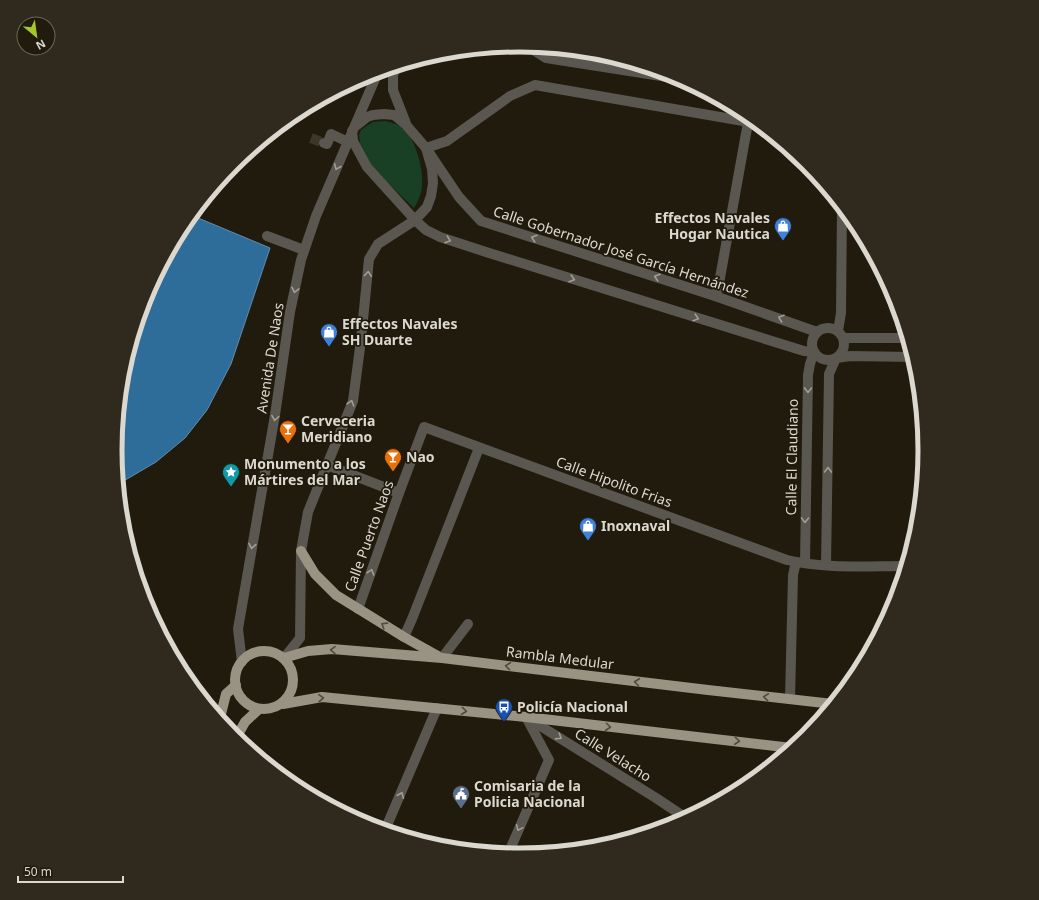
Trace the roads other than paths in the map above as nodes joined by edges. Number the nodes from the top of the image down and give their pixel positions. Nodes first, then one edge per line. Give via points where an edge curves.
1 (538, 53) edge
2 (394, 72) edge
3 (651, 74) edge
4 (374, 79) edge
5 (742, 119) edge
6 (407, 126) junction
7 (750, 126) edge
8 (353, 129) junction
9 (348, 142) junction
10 (324, 143) dead end
11 (426, 148) junction
12 (842, 218) edge
13 (415, 220) junction
14 (267, 236) dead end
15 (304, 250) junction
16 (715, 296) junction
17 (818, 332) junction
18 (841, 334) junction
19 (901, 338) edge
20 (814, 352) junction
21 (906, 357) edge
22 (836, 358) junction
23 (424, 427) joint
24 (479, 448) junction
25 (327, 465) junction
26 (399, 493) junction
27 (301, 551) junction
28 (800, 562) junction
29 (826, 565) junction
30 (900, 566) edge
31 (358, 609) junction
32 (468, 624) dead end
33 (404, 637) junction
34 (284, 658) junction
35 (442, 658) junction
36 (242, 662) junction
37 (236, 685) junction
38 (790, 699) junction
39 (826, 703) edge
40 (282, 704) junction
41 (437, 708) junction
42 (259, 709) junction
43 (221, 713) edge
44 (526, 717) junction
45 (239, 732) edge
46 (784, 747) edge
47 (680, 814) edge
48 (387, 825) edge
49 (511, 848) edge

1 - 3 street via 546,58
2 - 6 street via 393,90
4 - 8 street, Avenida De Naos
5 - 11 street via 535,84 510,96 447,140
6 - 8 street via 394,115 373,114
6 - 11 street, Calle Gobernador José García Hernández
7 - 16 street
8 - 9 street, Avenida De Naos
8 - 13 street via 353,141 367,168
9 - 10 street via 331,134 326,144
9 -> 15 street, Avenida De Naos
11 - 13 street via 433,184 427,207
16 -> 11 street, Calle Gobernador José García Hernández via 481,221 459,197
12 - 18 street
13 -> 20 street via 426,230 440,237 479,250 796,349
25 -> 13 street via 353,401 369,259 378,244
14 - 15 street
15 -> 36 street, Avenida De Naos via 290,312 238,629
17 -> 16 street, Calle Gobernador José García Hernández
17 - 18 street via 833,328
17 - 20 street via 812,341
18 - 19 street
18 - 22 street via 843,352
20 - 22 street via 826,360
20 -> 28 street, Calle El Claudiano via 808,375
21 - 22 street
29 -> 22 street via 829,374
23 - 24 street, Calle Hipolito Frias
23 - 26 street, Calle Puerto Naos
24 - 28 street, Calle Hipolito Frias via 780,558
24 - 33 street
25 - 26 street
25 - 27 street via 308,512
31 -> 26 street, Calle Puerto Naos
27 - 31 main road via 315,574 336,595
27 - 34 street via 300,638
28 - 29 street, Calle Hipolito Frias
28 - 38 street, Calle El Claudiano via 793,575
29 - 30 street, Calle Hipolito Frias
33 -> 31 main road
32 - 35 street
33 - 35 main road
35 -> 34 main road, Rambla Medular via 332,649 308,651
34 - 36 main road via 274,652 265,651 254,654
34 - 40 main road via 290,666 294,683
38 -> 35 main road, Rambla Medular
36 - 37 main road via 235,677
37 - 42 main road via 244,702
37 - 43 main road via 226,694
38 - 39 main road, Rambla Medular
40 -> 41 main road via 322,697
40 - 42 main road via 272,709
41 -> 44 main road
48 -> 41 street
42 - 45 main road via 245,722
44 -> 46 main road
44 -> 47 street, Calle Velacho
44 -> 49 street via 549,760

